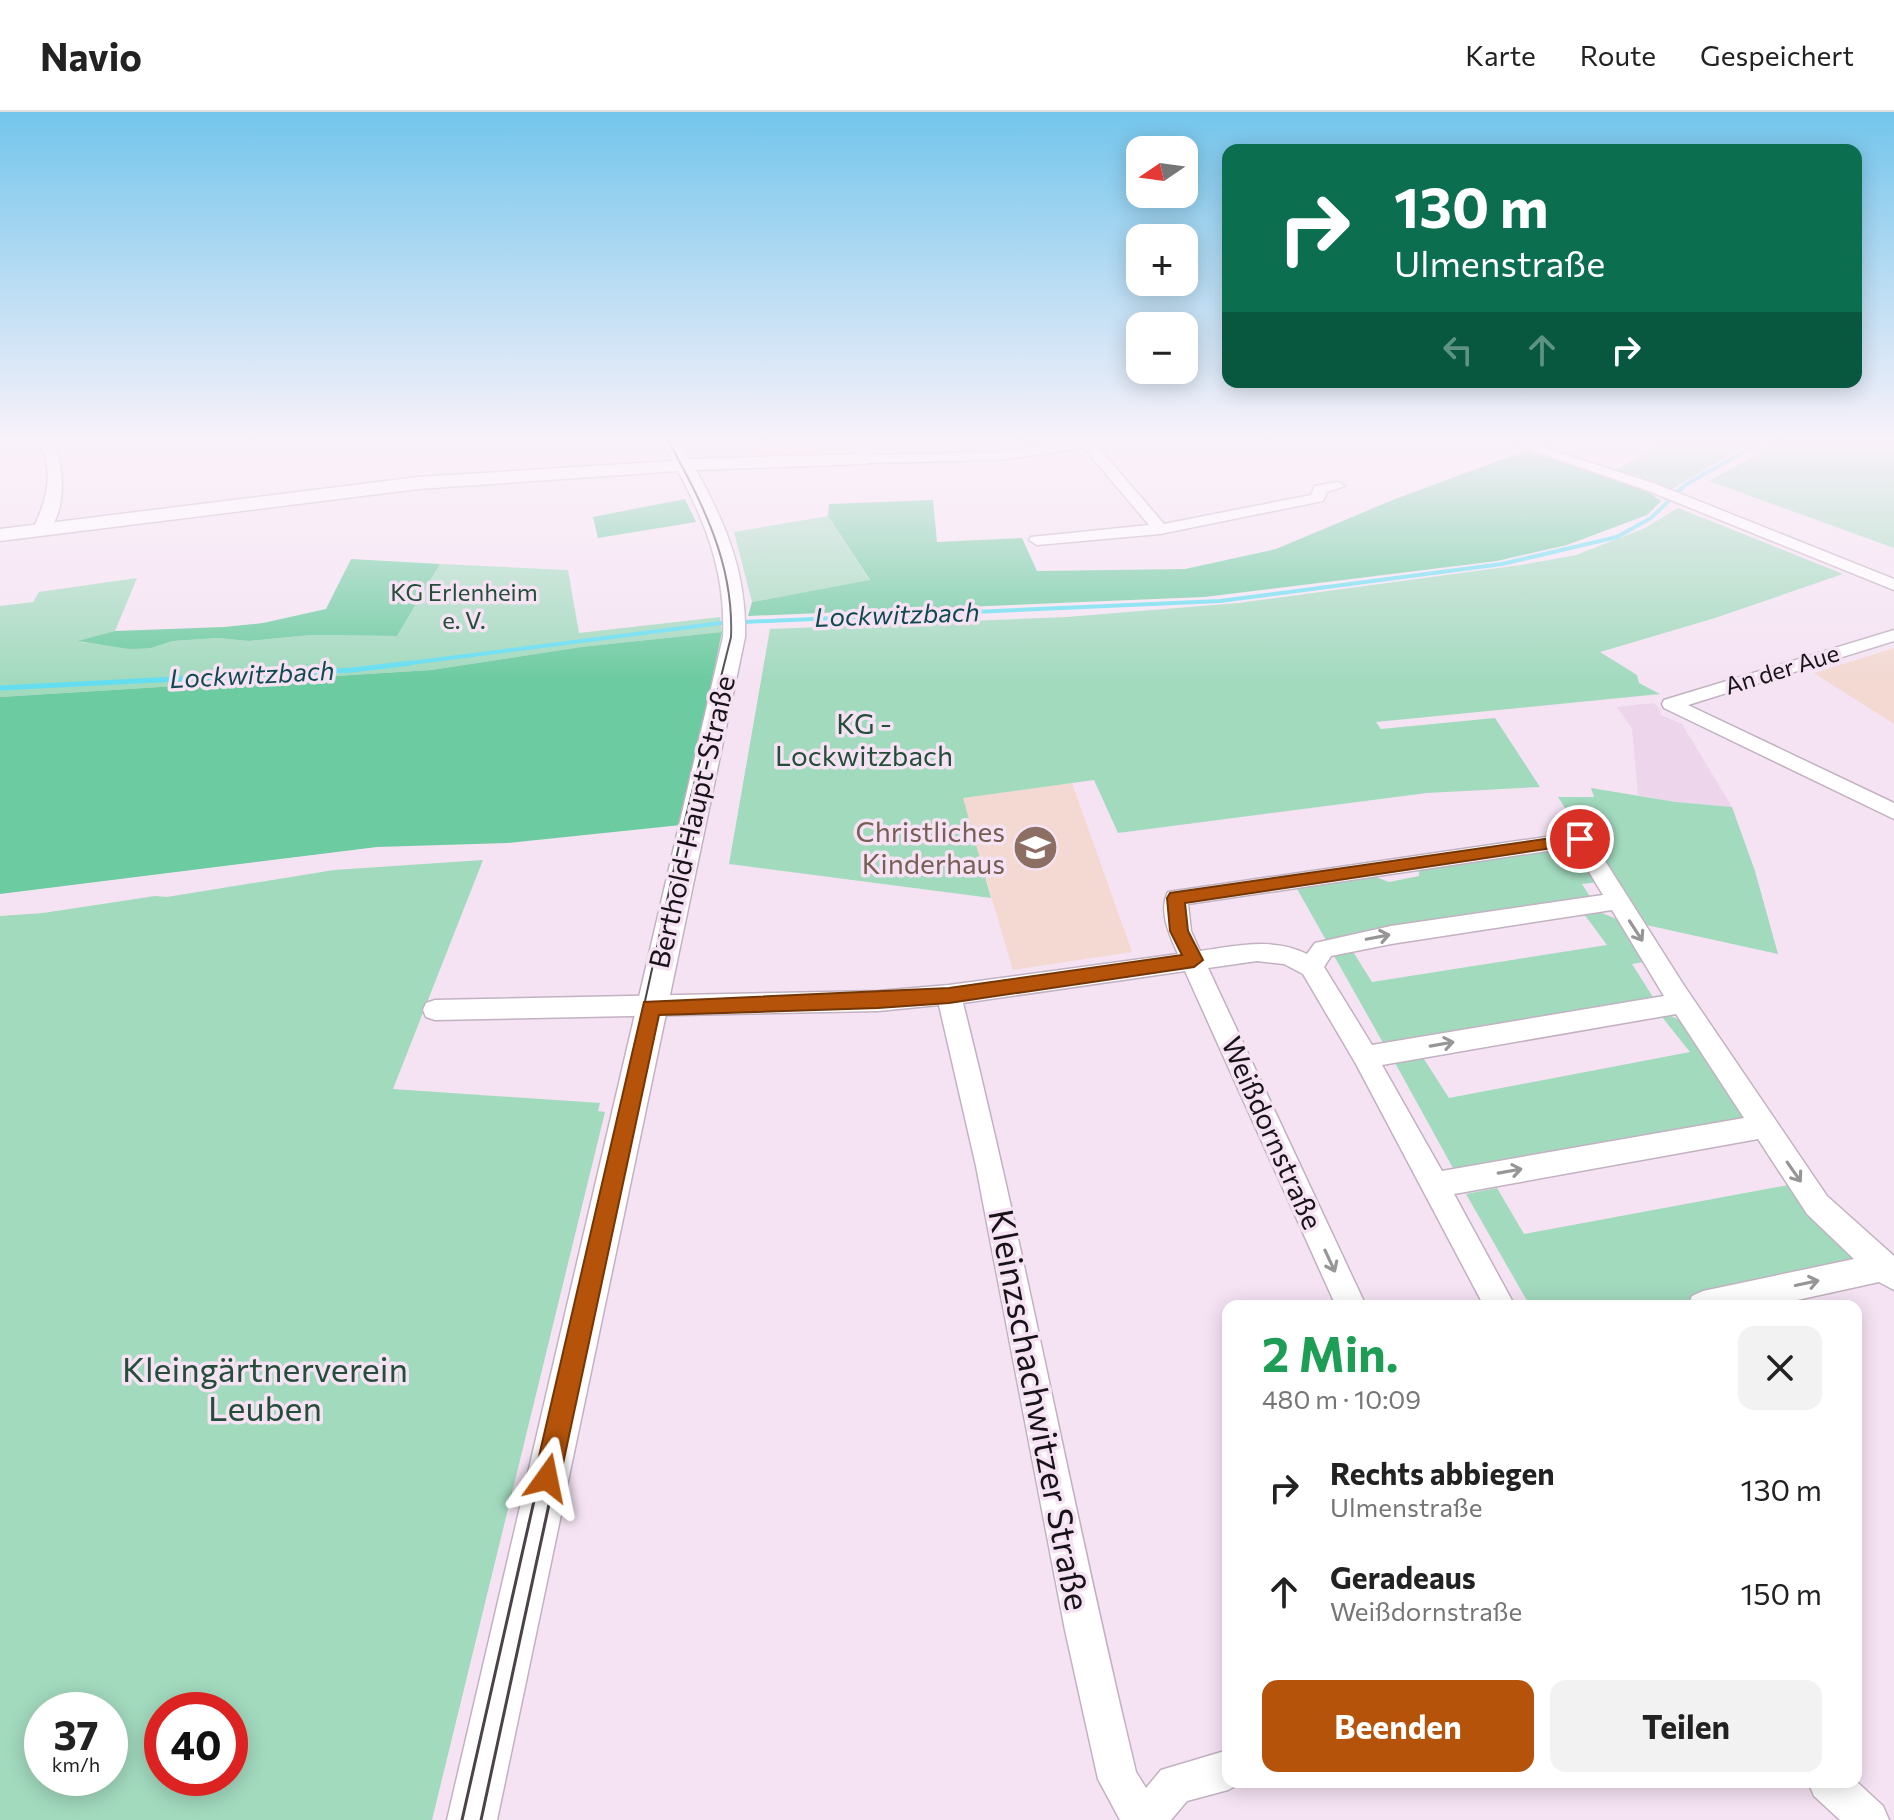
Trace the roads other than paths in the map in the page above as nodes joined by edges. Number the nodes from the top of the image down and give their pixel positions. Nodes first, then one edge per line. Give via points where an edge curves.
1 (44, 522) edge
2 (100, 522) edge
3 (712, 522) edge
4 (1154, 522) edge
5 (1197, 522) edge
6 (1736, 522) edge
7 (41, 529) junction
8 (1160, 529) junction
9 (0, 535) edge
10 (1037, 540) dead end
11 (1894, 585) edge
12 (1894, 635) edge
13 (1894, 812) edge
14 (1616, 901) junction
15 (1194, 960) junction
16 (1311, 967) junction
17 (949, 995) junction
18 (1682, 1003) junction
19 (651, 1007) junction
20 (435, 1010) dead end
21 (1365, 1057) junction
22 (1763, 1126) junction
23 (1434, 1185) junction
24 (1888, 1271) edge
25 (1348, 1300) edge
26 (1497, 1300) edge
27 (1735, 1300) edge
28 (1222, 1772) edge
29 (1834, 1788) edge
30 (472, 1820) edge
31 (1144, 1820) edge
32 (1869, 1820) edge

1 - 7 street
2 - 7 street
3 - 19 street, Berthold-Haupt-Straße via 736,588 735,625
4 - 8 street
5 - 8 street
6 - 11 street
7 - 9 street
8 - 10 street
12 - 13 street, An der Aue via 1671,704
14 - 15 street, Weißdornstraße via 1580,839 1558,842 1176,898 1179,931
16 -> 14 street via 1323,949 1336,946
14 -> 18 street, Weißdornstraße
15 - 16 street via 1257,952 1288,955
15 - 17 street
15 -> 25 street, Weißdornstraße
16 - 21 street
17 - 19 street
17 - 31 street, Kleinzschachwitzer Straße via 993,1180 1118,1779
21 -> 18 street
18 - 22 street, Weißdornstraße
19 - 20 street
19 - 30 street, Berthold-Haupt-Straße
21 - 23 street
23 -> 22 street
22 -> 24 street, Weißdornstraße via 1817,1205
23 - 26 street
27 -> 24 street, Weißdornstraße
28 - 31 street via 1175,1784
29 - 32 street

